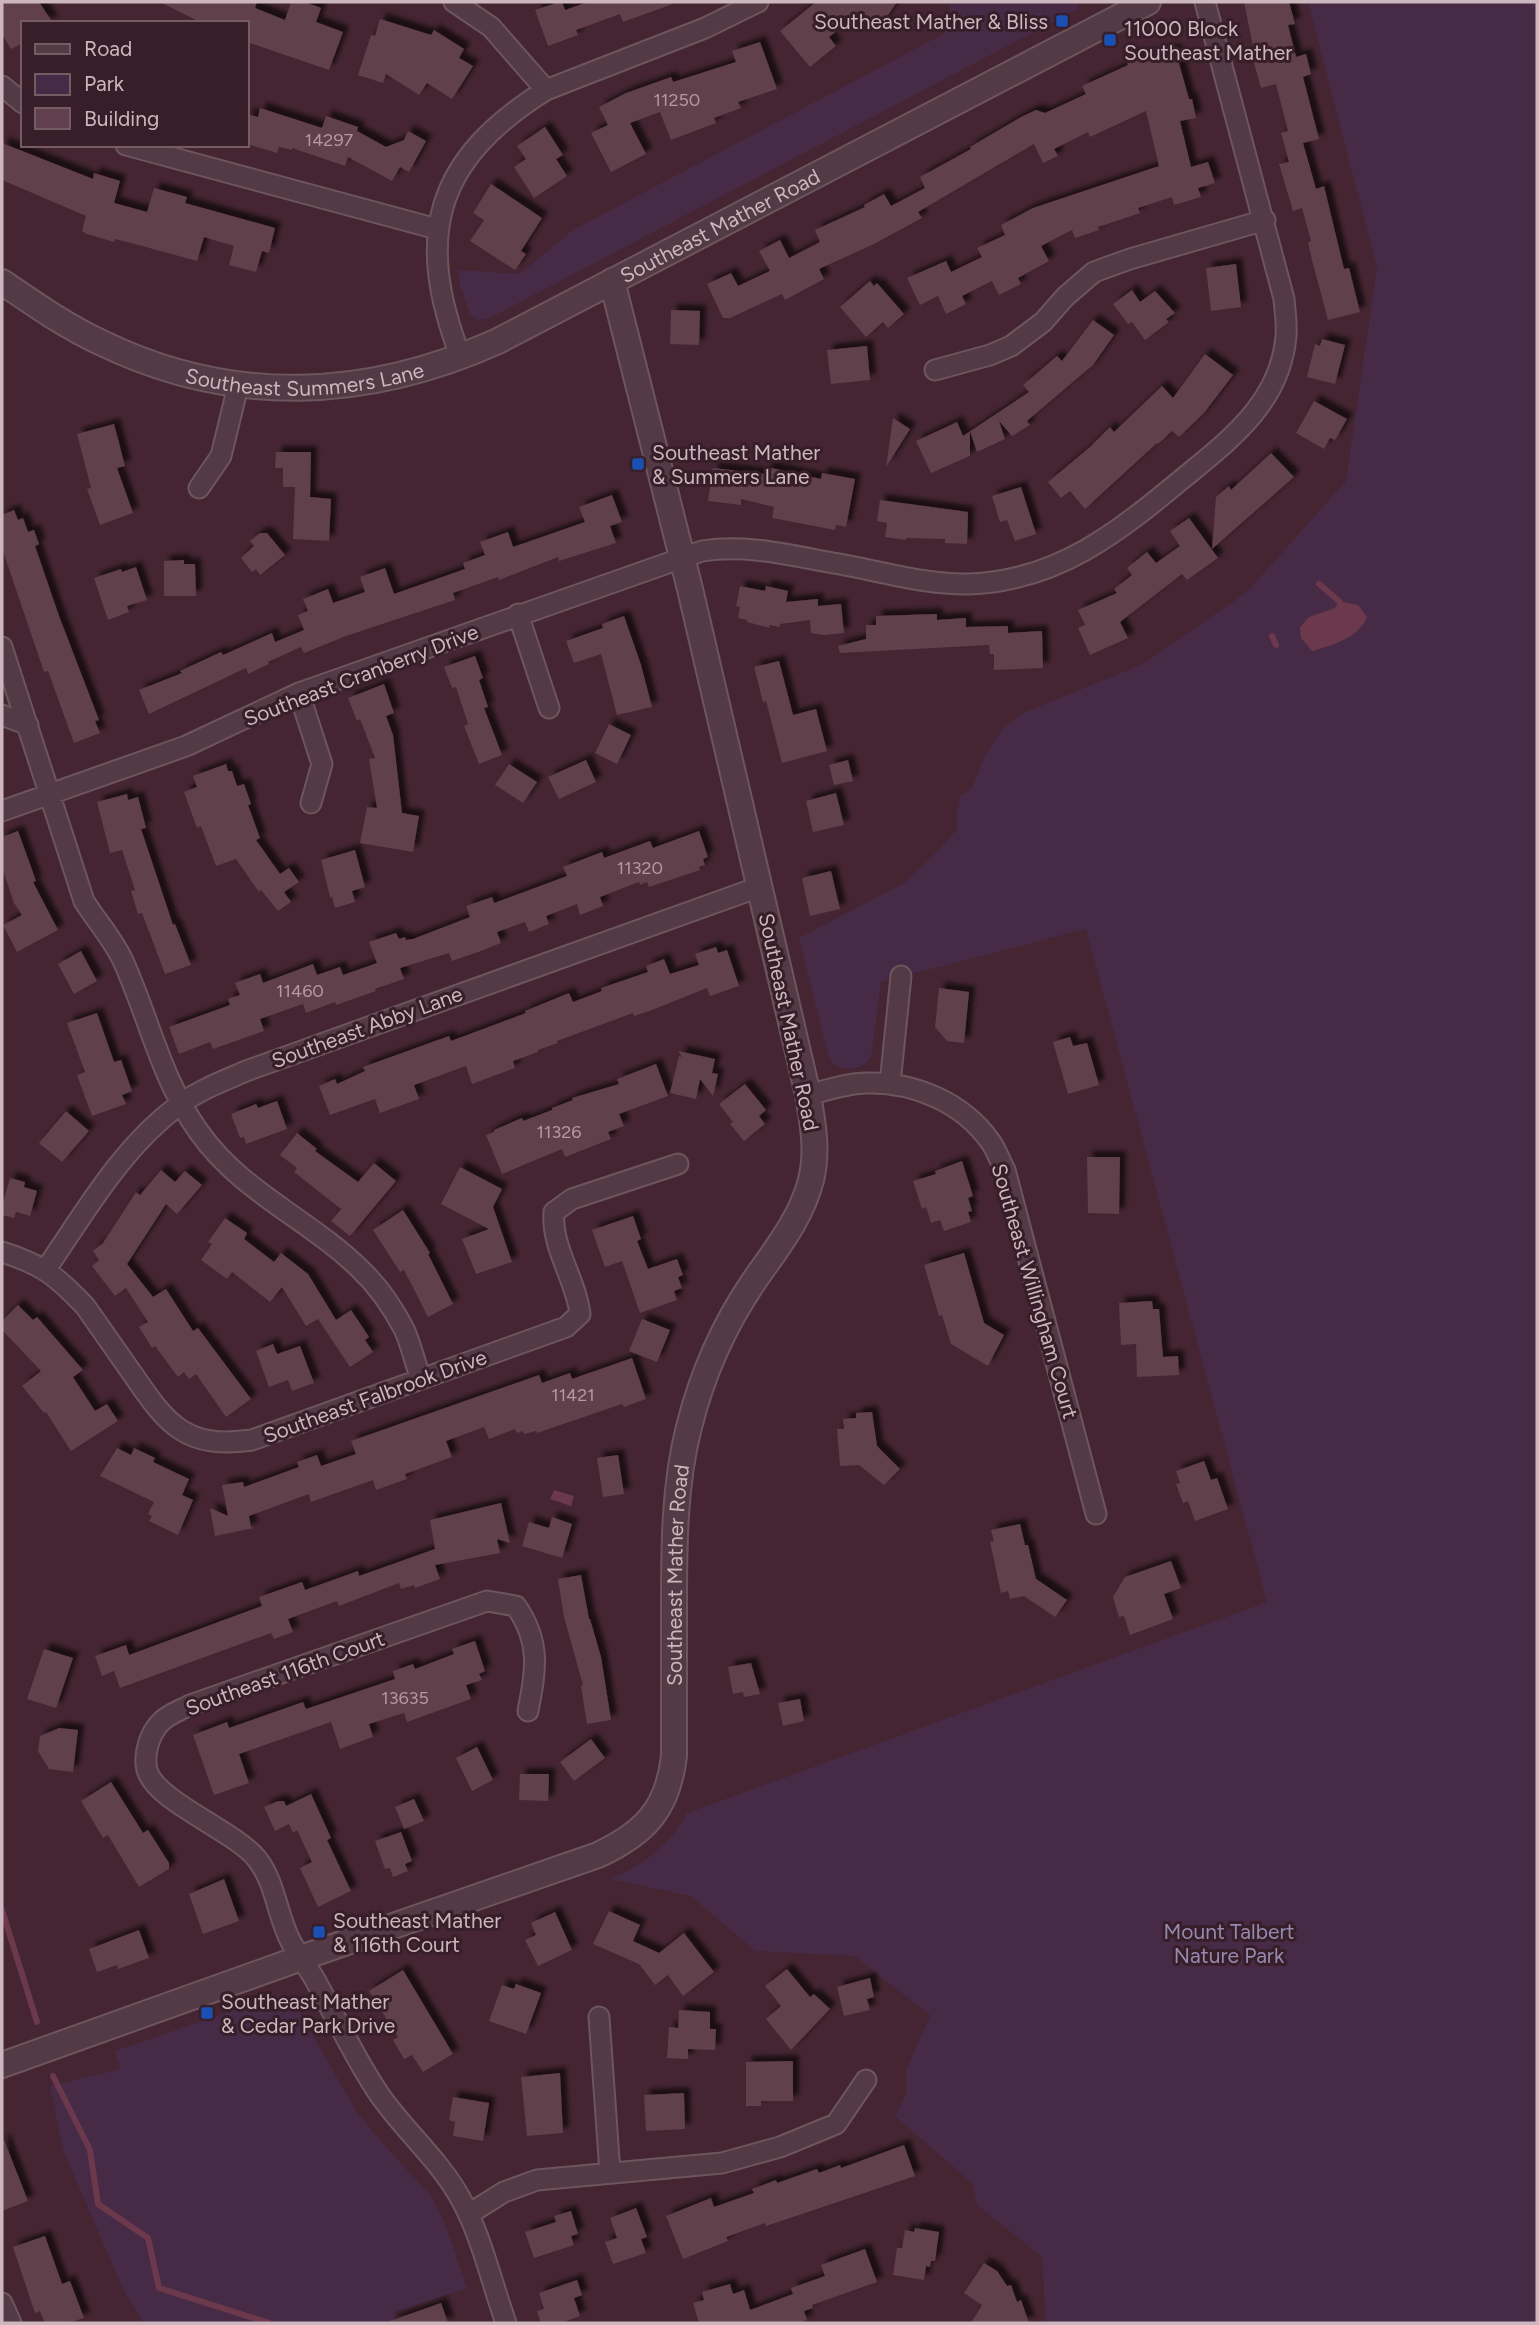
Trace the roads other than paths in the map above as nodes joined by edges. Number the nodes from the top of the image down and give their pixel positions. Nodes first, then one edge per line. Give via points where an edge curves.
1 (454, 2) edge
2 (758, 2) edge
3 (1148, 2) edge
4 (1205, 2) edge
5 (2, 86) edge
6 (546, 90) junction
7 (21, 101) edge
8 (133, 147) edge
9 (1265, 220) junction
10 (437, 229) junction
11 (612, 281) junction
12 (2, 282) edge
13 (461, 358) junction
14 (935, 370) dead end
15 (238, 386) junction
16 (199, 488) dead end
17 (682, 558) junction
18 (517, 614) junction
19 (2, 648) edge
20 (299, 694) junction
21 (549, 708) dead end
22 (2, 715) edge
23 (28, 725) junction
24 (50, 794) junction
25 (311, 803) dead end
26 (2, 811) edge
27 (759, 887) junction
28 (901, 976) dead end
29 (890, 1084) junction
30 (808, 1095) junction
31 (180, 1104) junction
32 (678, 1164) dead end
33 (2, 1252) edge
34 (46, 1269) junction
35 (421, 1379) junction
36 (1096, 1514) dead end
37 (528, 1711) dead end
38 (301, 1958) junction
39 (598, 2017) dead end
40 (2, 2065) edge
41 (866, 2080) dead end
42 (610, 2173) junction
43 (469, 2214) junction
44 (2, 2303) edge
45 (11, 2323) edge
46 (506, 2323) edge

1 - 6 street via 491,27
2 - 6 street via 705,28
3 - 11 street, Southeast Mather Road
4 - 9 street, Southeast Cranberry Drive
5 - 7 street
6 - 10 street via 495,127 474,151 455,179
8 - 10 street
9 - 14 street via 1094,272 1011,346
9 - 17 street, Southeast Cranberry Drive via 1284,299 1286,337 1264,403 1230,440 1097,545 1025,575 970,584 742,547
10 - 13 street via 438,282
11 - 13 street, Southeast Summers Lane
11 - 17 street, Southeast Mather Road
12 - 15 street, Southeast Summers Lane via 67,325 116,350 180,373
13 - 15 street, Southeast Summers Lane via 406,375 342,386
15 - 16 street via 221,456
17 - 18 street, Southeast Cranberry Drive
17 - 27 street, Southeast Mather Road
18 - 20 street, Southeast Cranberry Drive
18 - 21 street
19 - 23 street
20 - 24 street, Southeast Cranberry Drive via 187,746
20 - 25 street via 322,764
22 - 23 street
23 - 24 street
24 - 26 street, Southeast Cranberry Drive
24 - 31 street via 84,901 124,963
27 - 30 street, Southeast Mather Road
27 - 31 street, Southeast Abby Lane via 246,1071
28 - 29 street
29 - 30 street, Southeast Willingham Court via 865,1083
29 - 36 street, Southeast Willingham Court via 933,1094 964,1114 990,1141 1005,1170
30 - 38 street, Southeast Mather Road via 814,1152 806,1195 720,1341 696,1402 682,1457 674,1572 674,1756 661,1804 629,1839 598,1855
31 - 34 street, Southeast Abby Lane via 120,1161
31 - 35 street via 225,1165 362,1270 404,1330
32 - 35 street, Southeast Falbrook Drive via 572,1199 554,1212 552,1228 578,1295 580,1314 566,1327
33 - 34 street, Southeast Falbrook Drive
34 - 35 street, Southeast Falbrook Drive via 85,1306 161,1415 181,1431 203,1440 251,1440
37 - 38 street, Southeast 116th Court via 535,1677 528,1623 516,1605 487,1601 190,1705 162,1721 146,1746 147,1770 180,1805 243,1845 259,1861
38 - 40 street, Southeast Mather Road
38 - 43 street, Southeast 116th Court via 379,2095 447,2177
39 - 42 street
41 - 42 street via 836,2123 779,2147 722,2163
42 - 43 street via 537,2180 504,2192
43 - 46 street, Southeast 116th Court
44 - 45 street

